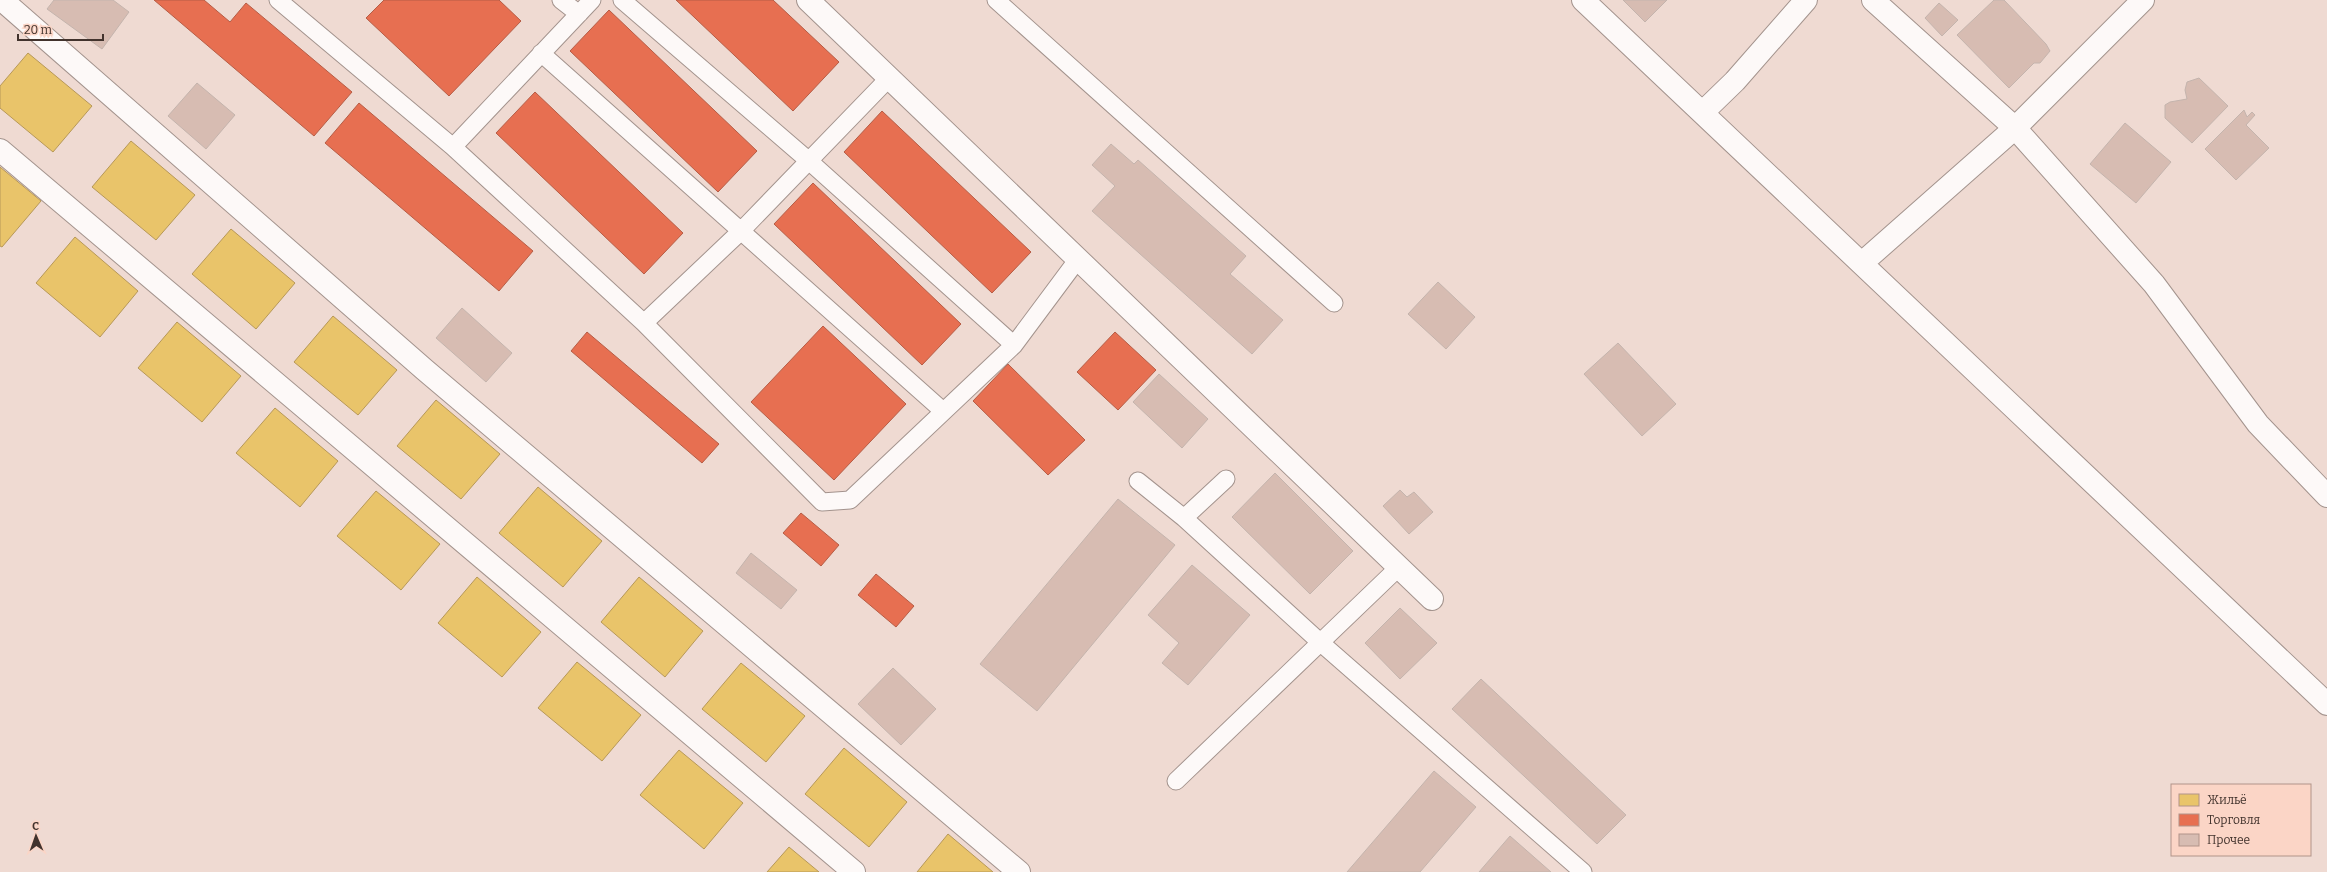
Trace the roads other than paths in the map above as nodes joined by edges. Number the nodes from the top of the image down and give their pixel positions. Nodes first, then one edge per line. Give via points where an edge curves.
1 (2, 0) edge
2 (278, 0) edge
3 (561, 0) edge
4 (592, 0) edge
5 (622, 0) edge
6 (808, 0) edge
7 (996, 0) edge
8 (1583, 0) edge
9 (1806, 0) edge
10 (1873, 0) edge
11 (2143, 0) edge
12 (579, 14) junction
13 (541, 53) junction
14 (889, 78) junction
15 (1703, 112) junction
16 (2015, 128) junction
17 (453, 147) junction
18 (0, 150) edge
19 (809, 161) junction
20 (740, 232) junction
21 (1078, 260) junction
22 (1862, 263) junction
23 (1334, 303) dead end
24 (644, 324) junction
25 (1014, 345) junction
26 (943, 411) junction
27 (1226, 479) dead end
28 (1138, 482) dead end
29 (2327, 496) edge
30 (1184, 518) junction
31 (1399, 567) junction
32 (1432, 599) dead end
33 (1321, 643) junction
34 (2327, 704) edge
35 (1176, 781) dead end
36 (854, 872) edge
37 (1019, 872) edge
38 (1583, 872) edge

1 - 37 street via 425,370
2 - 17 lane
3 - 12 lane
4 - 12 lane
5 - 19 lane
6 - 14 street
7 - 23 lane
8 - 15 street
9 - 15 street via 1735,81
10 - 16 street
11 - 16 street
12 - 13 lane
13 - 17 lane
13 - 20 lane
14 - 19 lane
14 - 21 street
15 - 22 street
16 - 22 street
16 - 29 street via 2154,284 2258,424
17 - 24 lane
18 - 36 street
19 - 20 lane
19 - 25 lane
20 - 24 lane
20 - 26 lane
21 - 25 lane
21 - 31 street
22 - 34 street
24 - 26 lane via 822,502 850,500
25 - 26 lane
27 - 30 lane
28 - 30 lane
30 - 33 lane
31 - 32 street
31 - 33 lane
33 - 35 lane
33 - 38 lane

